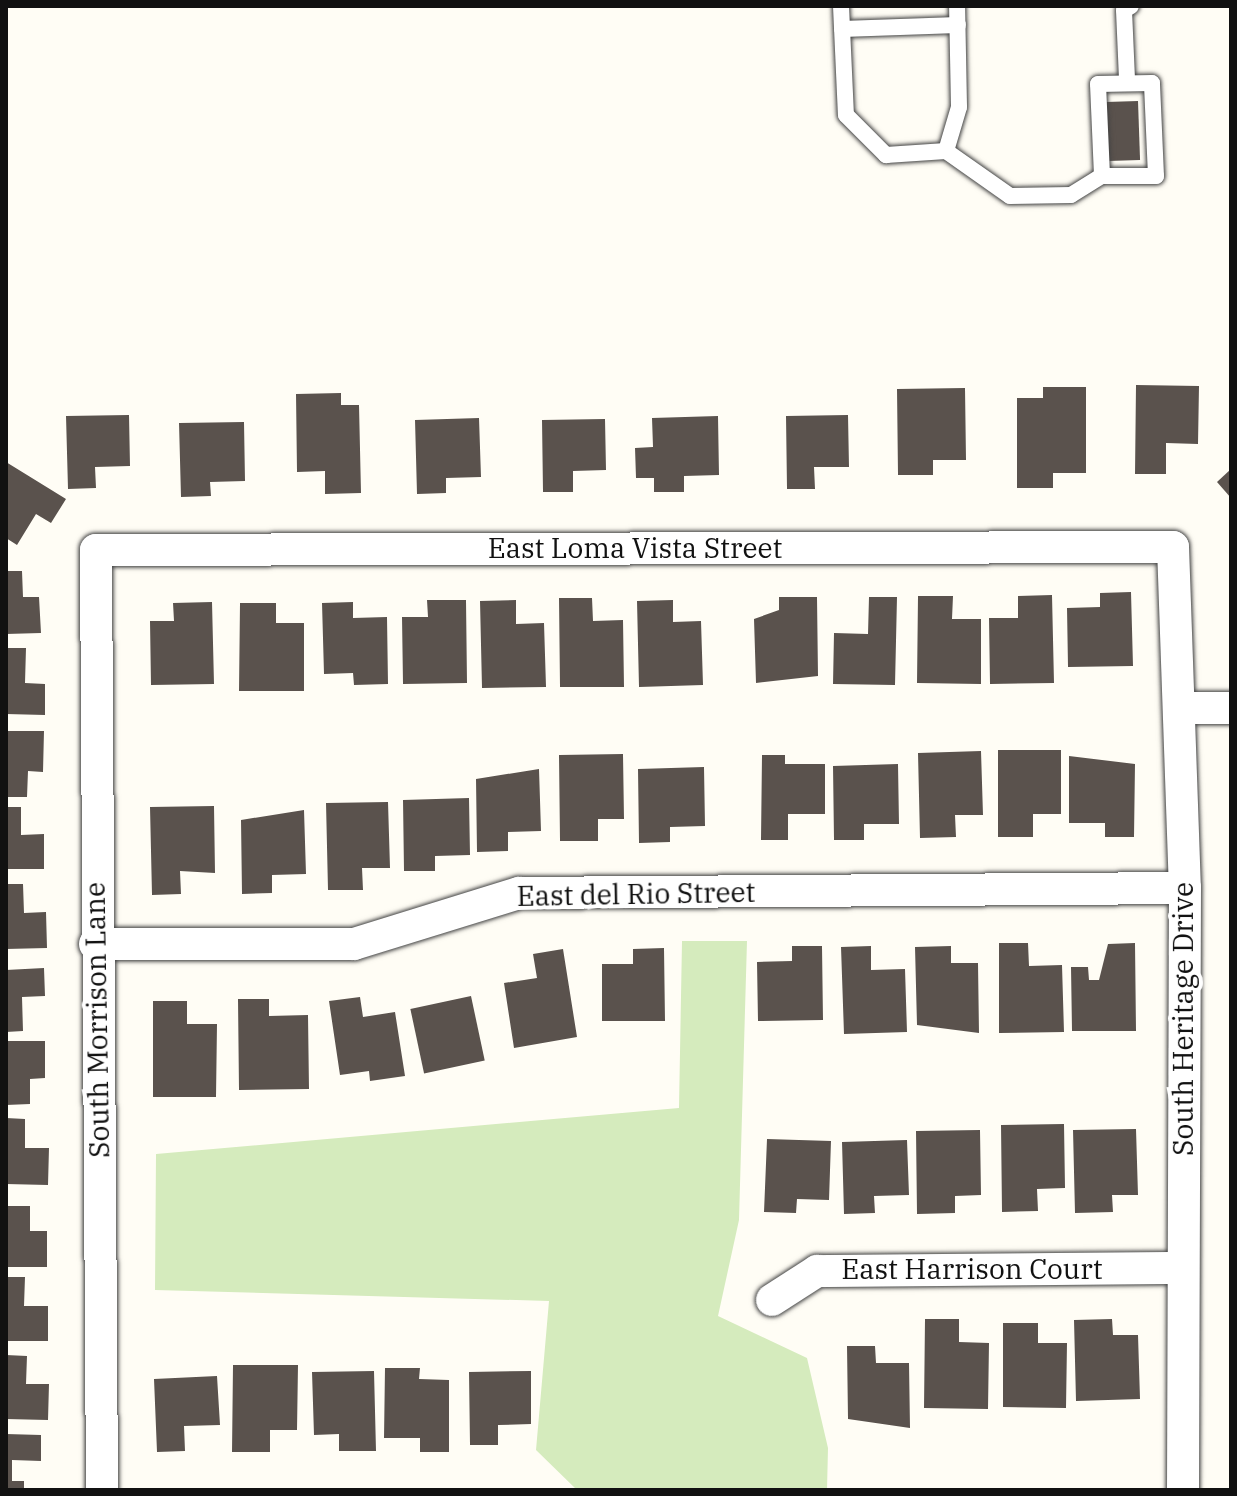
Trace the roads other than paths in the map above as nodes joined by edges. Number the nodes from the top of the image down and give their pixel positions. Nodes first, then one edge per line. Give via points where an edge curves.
1 (841, 6) edge
2 (957, 6) edge
3 (1131, 6) edge
4 (958, 25) junction
5 (842, 29) junction
6 (1127, 79) junction
7 (946, 151) junction
8 (1102, 176) junction
9 (1173, 547) joint
10 (96, 550) joint
11 (1182, 708) junction
12 (1231, 708) edge
13 (1185, 888) junction
14 (95, 944) junction
15 (1181, 1268) junction
16 (772, 1300) dead end
17 (102, 1490) edge
18 (1183, 1490) edge

1 - 5 lane
2 - 4 lane
3 - 6 lane via 1124,10
4 - 5 lane
4 - 7 lane via 959,107
5 - 7 lane via 846,115 886,155
6 - 8 lane via 1098,84
6 - 8 lane via 1152,83 1156,176
7 - 8 lane via 1010,196 1071,195
9 - 10 street, East Loma Vista Street
9 - 11 street, South Heritage Drive
10 - 14 street, South Morrison Lane
11 - 12 street
11 - 13 street, South Heritage Drive
13 - 14 street, East del Rio Street via 519,893 354,944
13 - 15 street, South Heritage Drive
14 - 17 street, South Morrison Lane
15 - 16 street, East Harrison Court via 817,1271
15 - 18 street, South Heritage Drive

